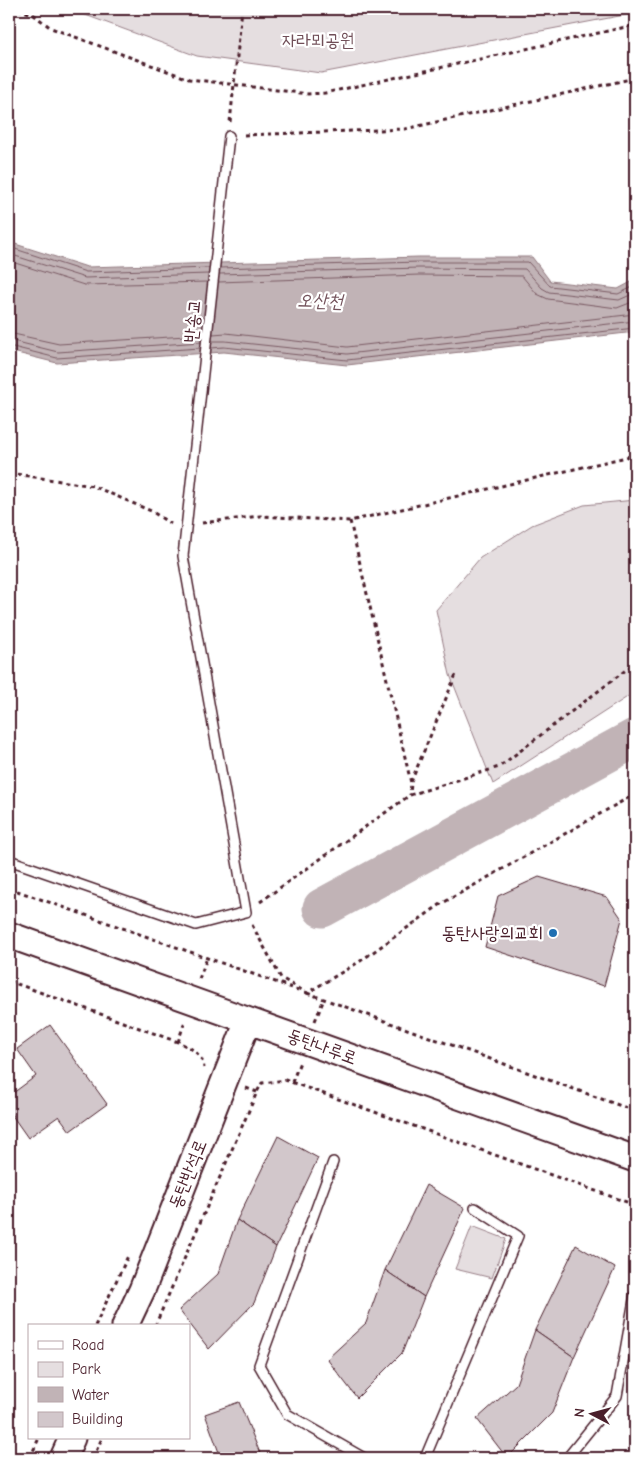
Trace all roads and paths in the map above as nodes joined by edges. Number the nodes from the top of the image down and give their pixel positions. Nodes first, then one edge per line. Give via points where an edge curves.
1 (18, 9) edge
2 (242, 9) edge
3 (635, 25) edge
4 (635, 78) edge
5 (234, 85) junction
6 (229, 136) junction
7 (635, 455) edge
8 (9, 473) edge
9 (350, 520) junction
10 (185, 524) junction
11 (173, 525) dead end
12 (635, 663) edge
13 (457, 672) dead end
14 (411, 783) junction
15 (635, 794) edge
16 (410, 795) junction
17 (9, 860) edge
18 (9, 888) edge
19 (246, 912) junction
20 (9, 935) edge
21 (9, 981) edge
22 (307, 993) junction
23 (248, 1021) junction
24 (204, 1072) dead end
25 (635, 1111) edge
26 (635, 1158) edge
27 (333, 1162) dead end
28 (635, 1205) edge
29 (475, 1208) dead end
30 (131, 1249) dead end
31 (635, 1294) edge
32 (96, 1324) edge
33 (126, 1324) edge
34 (156, 1324) edge
35 (39, 1440) edge
36 (71, 1440) edge
37 (101, 1440) edge
38 (30, 1458) edge
39 (62, 1458) edge
40 (93, 1458) edge
41 (364, 1458) edge
42 (425, 1458) edge
43 (567, 1458) edge

1 - 5 path via 51,28 190,80
2 - 5 path
3 - 5 path via 325,93
4 - 6 path via 405,129
5 - 6 path
6 - 10 lane, 반송교
7 - 9 path
8 - 11 path via 93,486 151,511
9 - 10 path via 260,516
9 - 14 path
10 - 19 lane, 반송교 via 183,556
12 - 16 path via 499,767
13 - 14 path
14 - 16 path
15 - 22 path via 441,904 359,962
16 - 19 path
17 - 19 lane via 196,925
18 - 22 path
19 - 22 path via 281,978
20 - 23 street, 동탄나루로
21 - 24 path via 178,1042 198,1053 203,1060
22 - 25 path
23 - 26 street, 동탄나루로
23 - 33 street, 동탄반석로
27 - 41 lane via 259,1365 288,1414
28 - 34 path via 285,1080 262,1083
29 - 42 lane via 518,1236
30 - 32 path
31 - 43 lane via 617,1396
35 - 38 path
36 - 39 street
37 - 40 path

